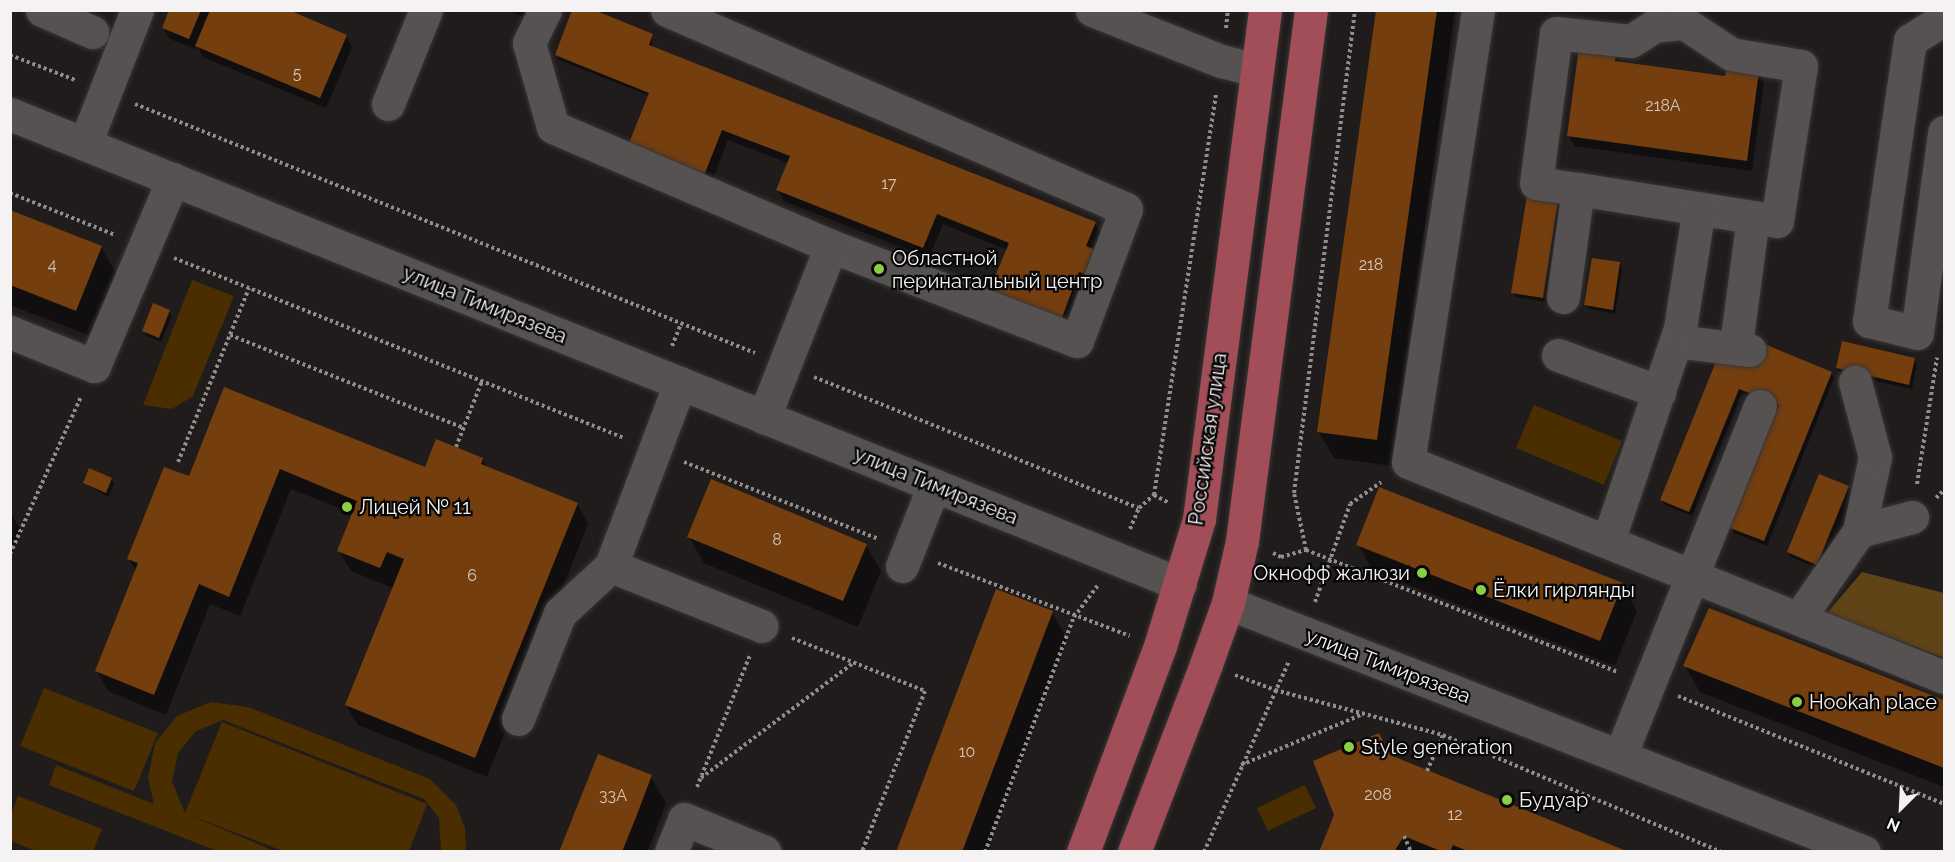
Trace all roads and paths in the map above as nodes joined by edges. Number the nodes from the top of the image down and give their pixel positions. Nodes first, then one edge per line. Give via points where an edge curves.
1 (42, 10) edge
2 (137, 10) edge
3 (426, 10) edge
4 (545, 10) edge
5 (667, 10) edge
6 (1092, 10) edge
7 (1228, 10) edge
8 (1265, 10) edge
9 (1311, 10) edge
10 (1355, 10) edge
11 (1478, 10) edge
12 (1944, 19) edge
13 (92, 32) dead end
14 (10, 55) edge
15 (1221, 61) junction
16 (1257, 70) junction
17 (105, 92) junction
18 (388, 104) dead end
19 (10, 114) edge
20 (1944, 132) edge
21 (86, 144) junction
22 (173, 179) junction
23 (1578, 189) junction
24 (10, 193) edge
25 (1699, 208) junction
26 (1754, 217) junction
27 (831, 246) junction
28 (145, 247) junction
29 (249, 288) junction
30 (1563, 297) dead end
31 (10, 332) edge
32 (230, 334) junction
33 (1676, 341) junction
34 (1937, 354) dead end
35 (1558, 355) dead end
36 (784, 365) junction
37 (94, 366) junction
38 (482, 381) junction
39 (1856, 382) dead end
40 (680, 383) junction
41 (1659, 392) junction
42 (1760, 406) dead end
43 (764, 417) junction
44 (464, 428) junction
45 (456, 447) dead end
46 (655, 450) junction
47 (178, 462) dead end
48 (934, 485) junction
49 (1154, 495) junction
50 (1139, 508) junction
51 (1912, 517) joint
52 (1199, 519) junction
53 (1859, 531) junction
54 (1608, 541) junction
55 (1242, 542) junction
56 (1306, 550) junction
57 (10, 554) edge
58 (905, 558) junction
59 (1117, 559) junction
60 (611, 566) junction
61 (1693, 576) junction
62 (1180, 584) junction
63 (1228, 603) junction
64 (1074, 617) junction
65 (1799, 618) junction
66 (762, 626) junction
67 (1160, 646) junction
68 (854, 663) junction
69 (1206, 664) junction
70 (1944, 677) edge
71 (1646, 683) junction
72 (1363, 714) junction
73 (518, 719) dead end
74 (1443, 735) junction
75 (1620, 756) junction
76 (1240, 766) dead end
77 (1427, 771) dead end
78 (700, 779) junction
79 (1944, 804) edge
80 (684, 819) junction
81 (1404, 836) dead end
82 (1849, 849) edge
83 (671, 852) edge
84 (765, 852) edge
85 (862, 852) edge
86 (985, 852) edge
87 (1083, 852) edge
88 (1134, 852) edge
89 (1411, 852) edge
90 (1722, 852) edge

1 - 13 street
2 - 17 street
3 - 18 street
4 - 27 street via 529,43 553,127
5 - 27 street via 1126,209 1077,341
6 - 15 street
7 - 15 path
8 - 16 main road, Российская улица
9 - 55 main road
10 - 56 path via 1294,493
11 - 54 street via 1408,462
12 - 20 street via 1910,40 1869,321 1917,333
14 - 17 path
15 - 16 street
15 - 49 path
16 - 52 main road, Российская улица
17 - 21 street
17 - 36 path
19 - 21 street, улица Тимирязева
21 - 22 street, улица Тимирязева
22 - 28 street
22 - 40 street, улица Тимирязева
23 - 25 street
23 - 26 street via 1536,183 1557,33 1631,41 1654,26 1684,23 1731,54 1801,66 1777,221
23 - 30 street
24 - 28 path
25 - 26 street
25 - 33 street
26 - 33 street via 1743,340
27 - 36 street
28 - 29 path
28 - 37 street
29 - 32 path
29 - 38 path
31 - 37 street
32 - 44 path
32 - 47 path
33 - 41 street
34 - 51 path
35 - 41 street
36 - 43 street
36 - 50 path
37 - 57 path
38 - 44 path
38 - 46 path
39 - 53 street via 1875,457
40 - 43 street, улица Тимирязева
40 - 46 street
41 - 54 street
42 - 61 street
43 - 48 street, улица Тимирязева
44 - 45 path
46 - 58 path
46 - 60 street
48 - 58 street
48 - 59 street, улица Тимирязева
49 - 50 path
49 - 52 path
50 - 59 path
51 - 53 street
52 - 62 main road, Российская улица
53 - 65 street
54 - 61 street
55 - 56 path via 1281,557
55 - 63 main road
56 - 71 path
58 - 64 path
59 - 62 street, улица Тимирязева
59 - 64 path
60 - 66 street
60 - 73 street via 560,613
61 - 65 street
61 - 71 street
62 - 63 main road, улица Тимирязева
62 - 67 main road, Российская улица
63 - 69 main road
63 - 75 street, улица Тимирязева
64 - 67 path
64 - 86 path
65 - 70 street
66 - 68 path
66 - 78 path
67 - 87 main road, Российская улица
68 - 78 path
68 - 85 path via 925,692
69 - 72 path via 1275,690
69 - 88 main road
71 - 75 street
71 - 79 path
72 - 74 path
72 - 76 path
74 - 77 path
74 - 90 path
75 - 82 street, улица Тимирязева
78 - 80 path
80 - 83 street
80 - 84 street
81 - 89 path

